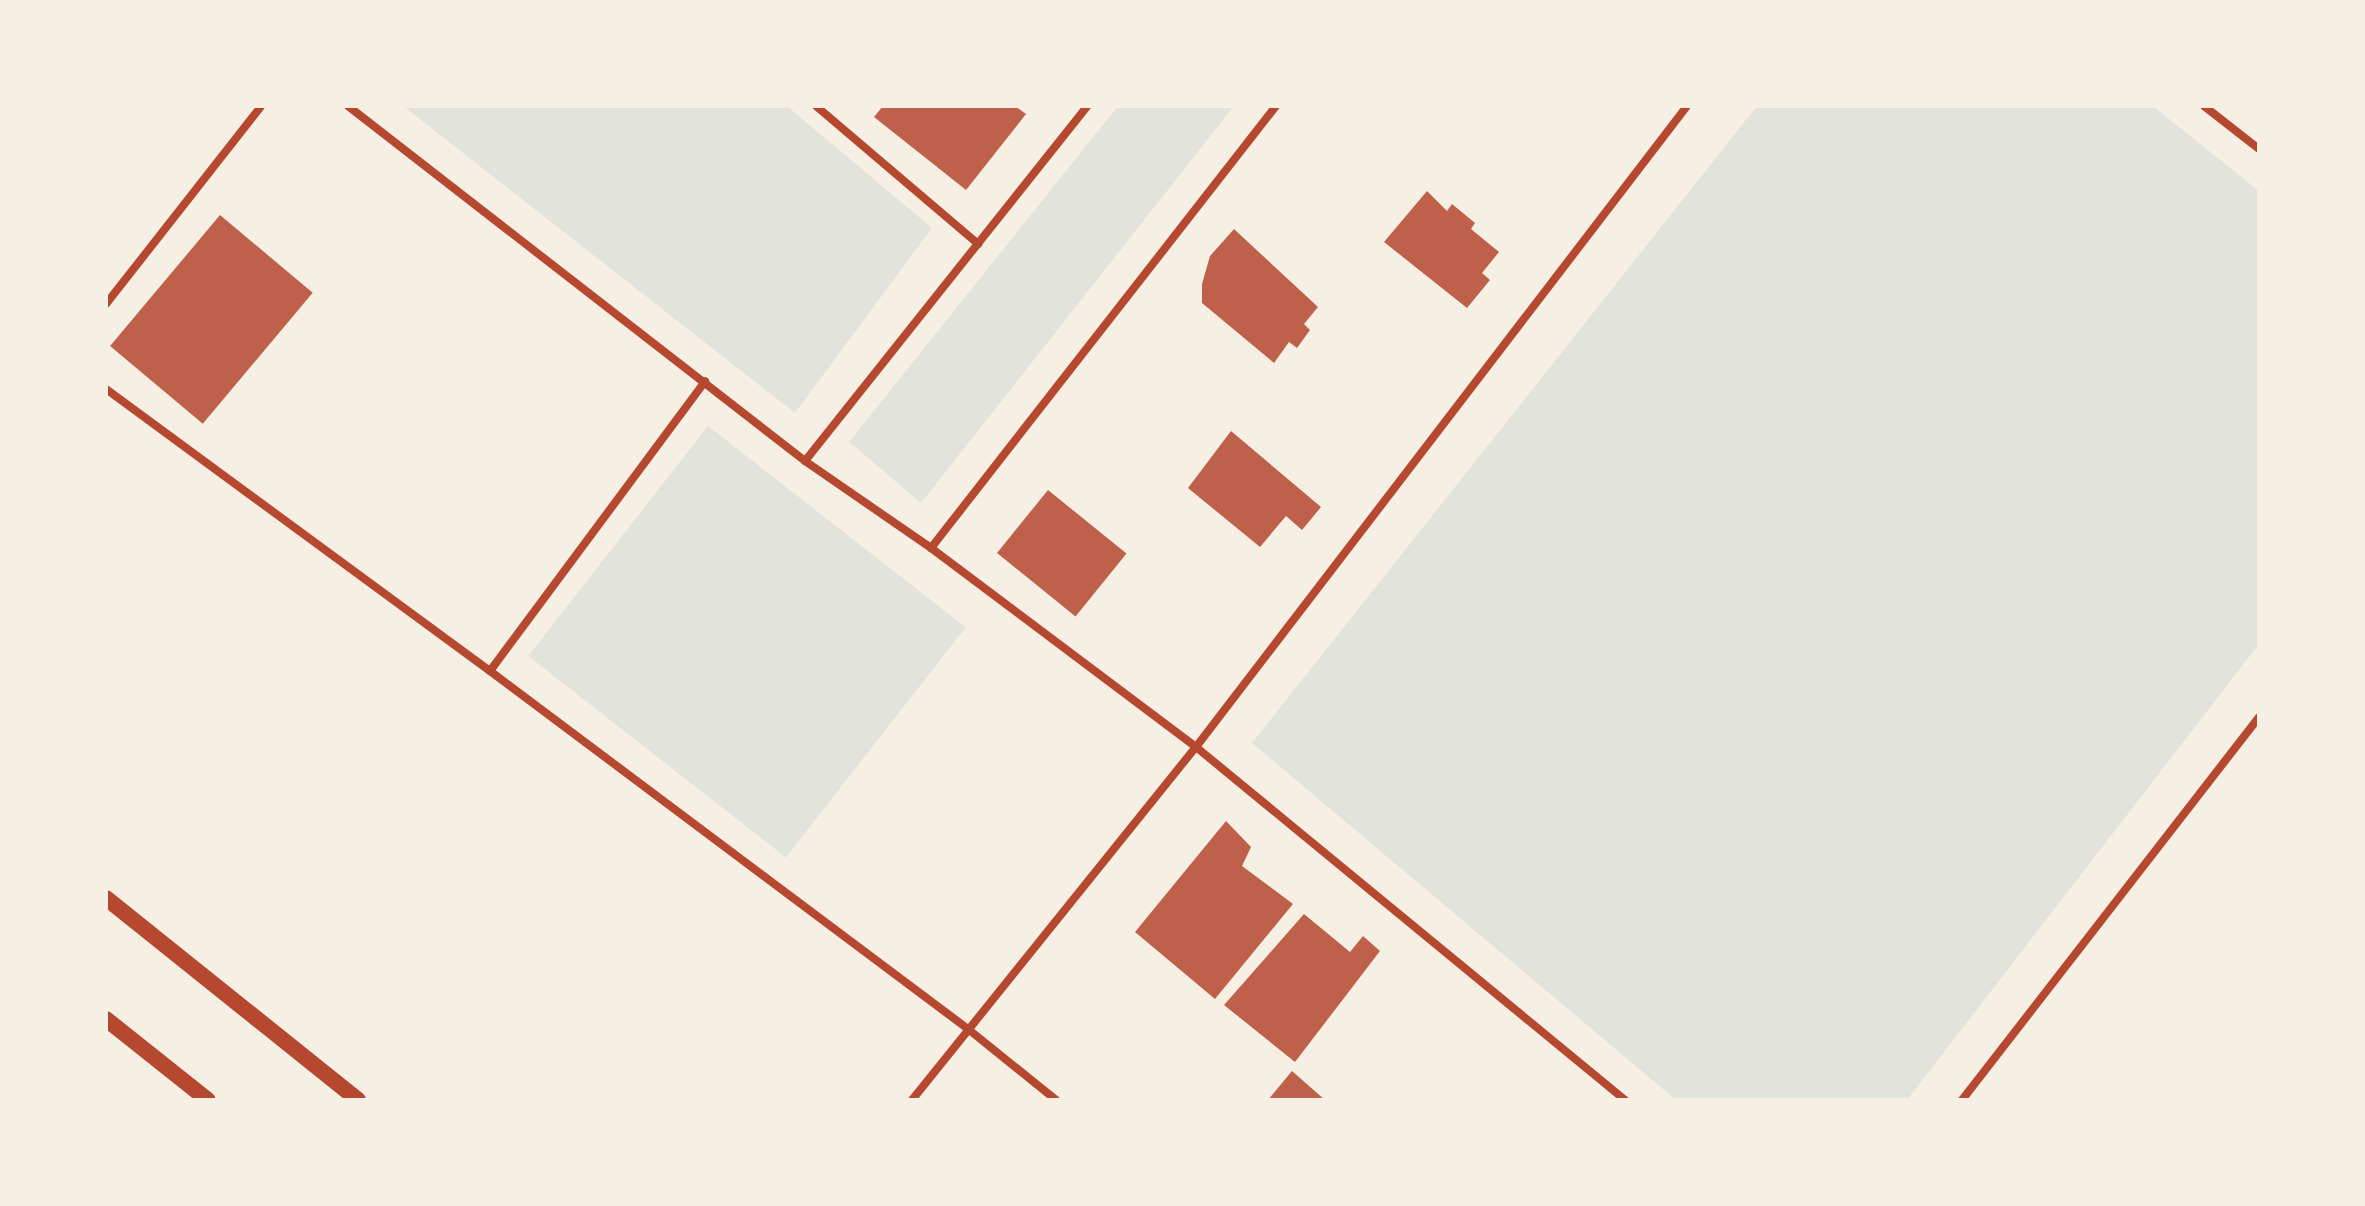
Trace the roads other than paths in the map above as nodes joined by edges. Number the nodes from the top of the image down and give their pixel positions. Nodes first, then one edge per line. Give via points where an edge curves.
1 (261, 106) edge
2 (348, 106) edge
3 (816, 106) edge
4 (1087, 106) edge
5 (1276, 106) edge
6 (1687, 106) edge
7 (2204, 106) edge
8 (2259, 149) edge
9 (978, 244) junction
10 (106, 304) edge
11 (705, 381) junction
12 (106, 389) edge
13 (805, 461) junction
14 (931, 548) junction
15 (490, 671) junction
16 (2259, 717) edge
17 (1196, 747) junction
18 (106, 898) edge
19 (106, 1019) edge
20 (968, 1029) junction
21 (208, 1100) edge
22 (358, 1100) edge
23 (912, 1100) edge
24 (1056, 1100) edge
25 (1625, 1100) edge
26 (1962, 1100) edge

1 - 10 street
2 - 11 street
3 - 9 street
4 - 9 street
5 - 14 street
6 - 17 street
7 - 8 street
9 - 13 street
11 - 13 street
11 - 15 street
12 - 15 street
13 - 14 street
14 - 17 street
15 - 20 street
16 - 26 street
17 - 20 street
17 - 25 street
18 - 22 main road
19 - 21 main road
20 - 23 street
20 - 24 street

